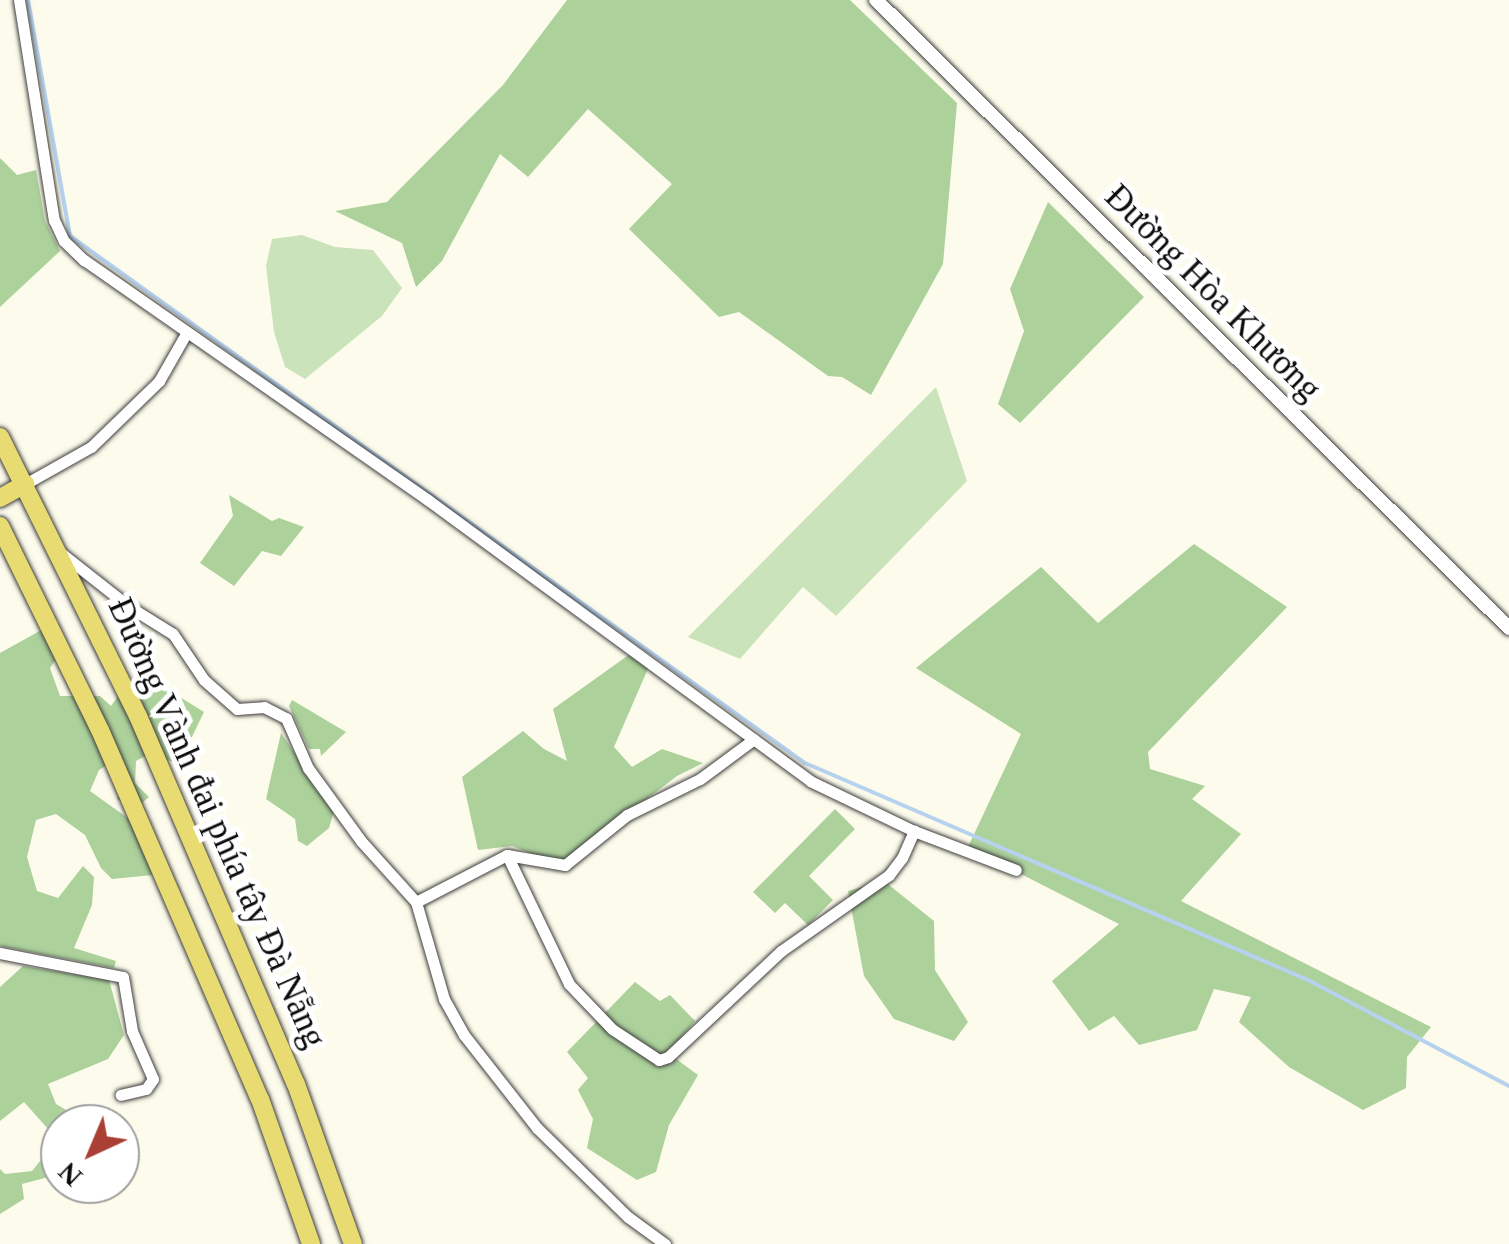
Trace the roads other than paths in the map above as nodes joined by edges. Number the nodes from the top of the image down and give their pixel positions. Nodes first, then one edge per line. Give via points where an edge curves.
1 (19, 0) edge
2 (876, 0) edge
3 (187, 332) junction
4 (0, 437) edge
5 (25, 484) junction
6 (0, 498) edge
7 (0, 526) edge
8 (60, 553) junction
9 (1509, 628) edge
10 (754, 740) junction
11 (914, 830) junction
12 (508, 855) junction
13 (1016, 870) dead end
14 (416, 902) junction
15 (0, 954) edge
16 (121, 1095) dead end
17 (311, 1244) edge
18 (353, 1244) edge
19 (665, 1244) edge

1 - 3 street via 58,232 84,260
2 - 9 street, Đường Hòa Khương
3 - 5 street via 159,382 91,447
3 - 10 street
4 - 5 main road, Đường Vành đai phía tây Đà Nẵng
5 - 6 main road
5 - 8 main road, Đường Vành đai phía tây Đà Nẵng
7 - 17 main road, Đường Vành đai phía tây Đà Nẵng via 100,730 207,976
8 - 14 street via 173,634 204,680 237,709 264,707 286,718 308,768
8 - 18 main road, Đường Vành đai phía tây Đà Nẵng via 138,716 296,1084
10 - 11 street via 810,781
10 - 12 street via 700,778 627,815 566,865
11 - 12 street via 888,875 781,951 659,1060 601,1020 569,984
11 - 13 street
12 - 14 street
14 - 19 street via 444,999 464,1035 537,1128 628,1218
15 - 16 street via 123,977 132,1031 153,1079

